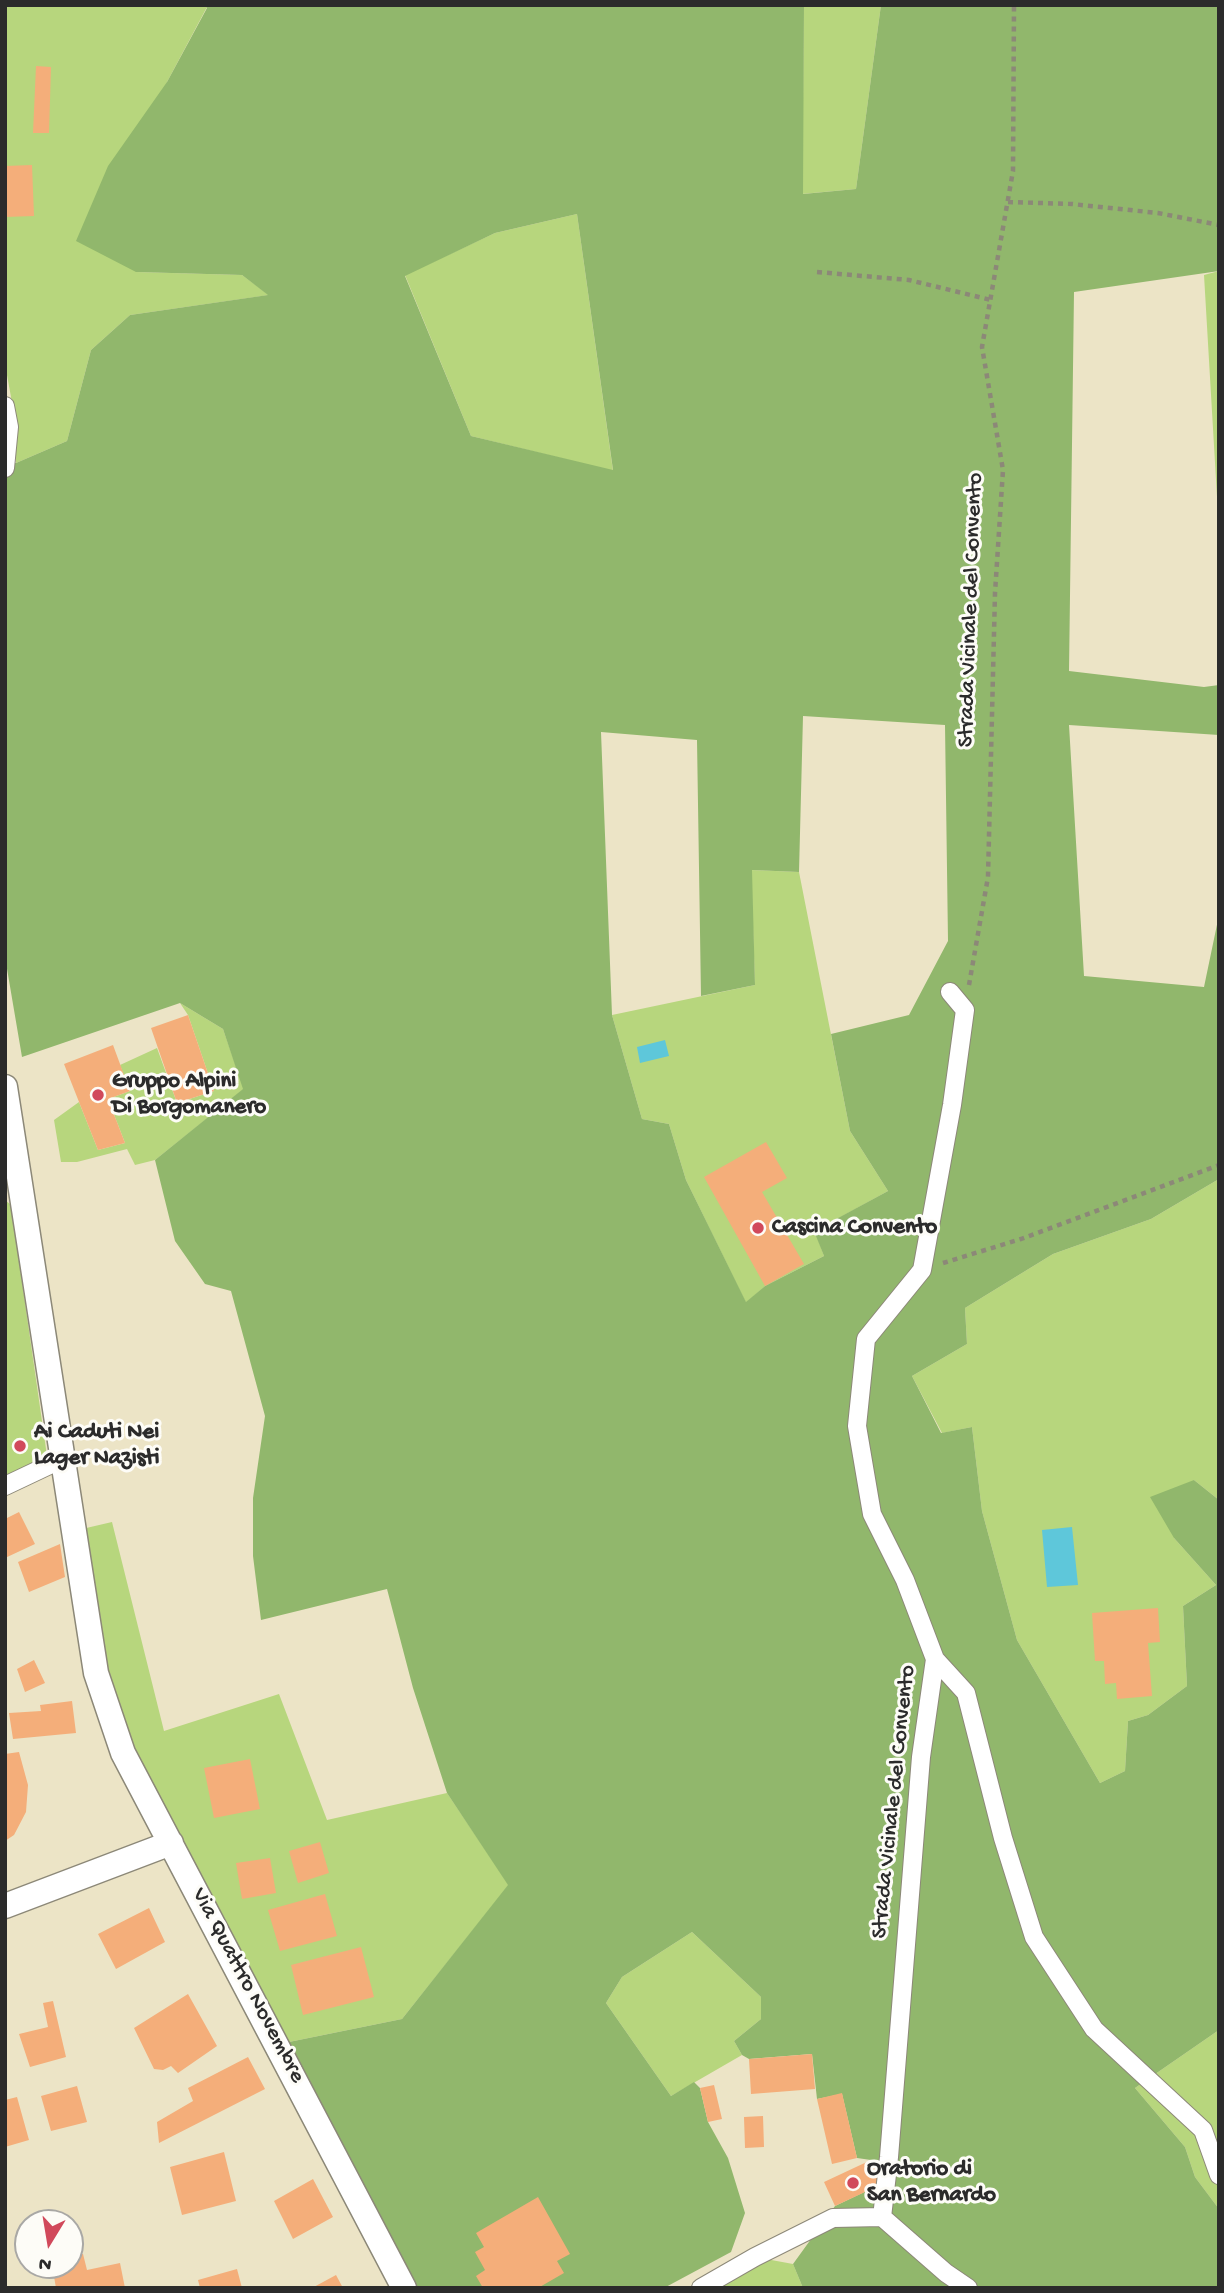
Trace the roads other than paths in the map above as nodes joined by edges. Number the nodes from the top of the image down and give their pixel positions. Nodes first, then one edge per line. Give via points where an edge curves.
1 (5, 406) edge
2 (5, 468) edge
3 (950, 992) dead end
4 (5, 1087) edge
5 (62, 1459) junction
6 (5, 1486) edge
7 (935, 1659) junction
8 (171, 1843) junction
9 (5, 1906) edge
10 (1219, 2175) edge
11 (882, 2217) junction
12 (404, 2288) edge
13 (701, 2288) edge
14 (968, 2288) edge

1 - 2 street via 9,427
3 - 7 street, Strada Vicinale del Convento via 965,1010 922,1270 866,1339 857,1426 872,1514 905,1580
4 - 5 main road, Via Quattro Novembre
5 - 6 street
5 - 8 main road, Via Quattro Novembre via 96,1672 123,1753
7 - 10 street via 966,1693 1034,1937 1094,2029 1203,2130
7 - 11 street, Strada Vicinale del Convento via 921,1757
8 - 9 main road
8 - 12 main road, Via Quattro Novembre
11 - 13 street via 832,2218
11 - 14 street

